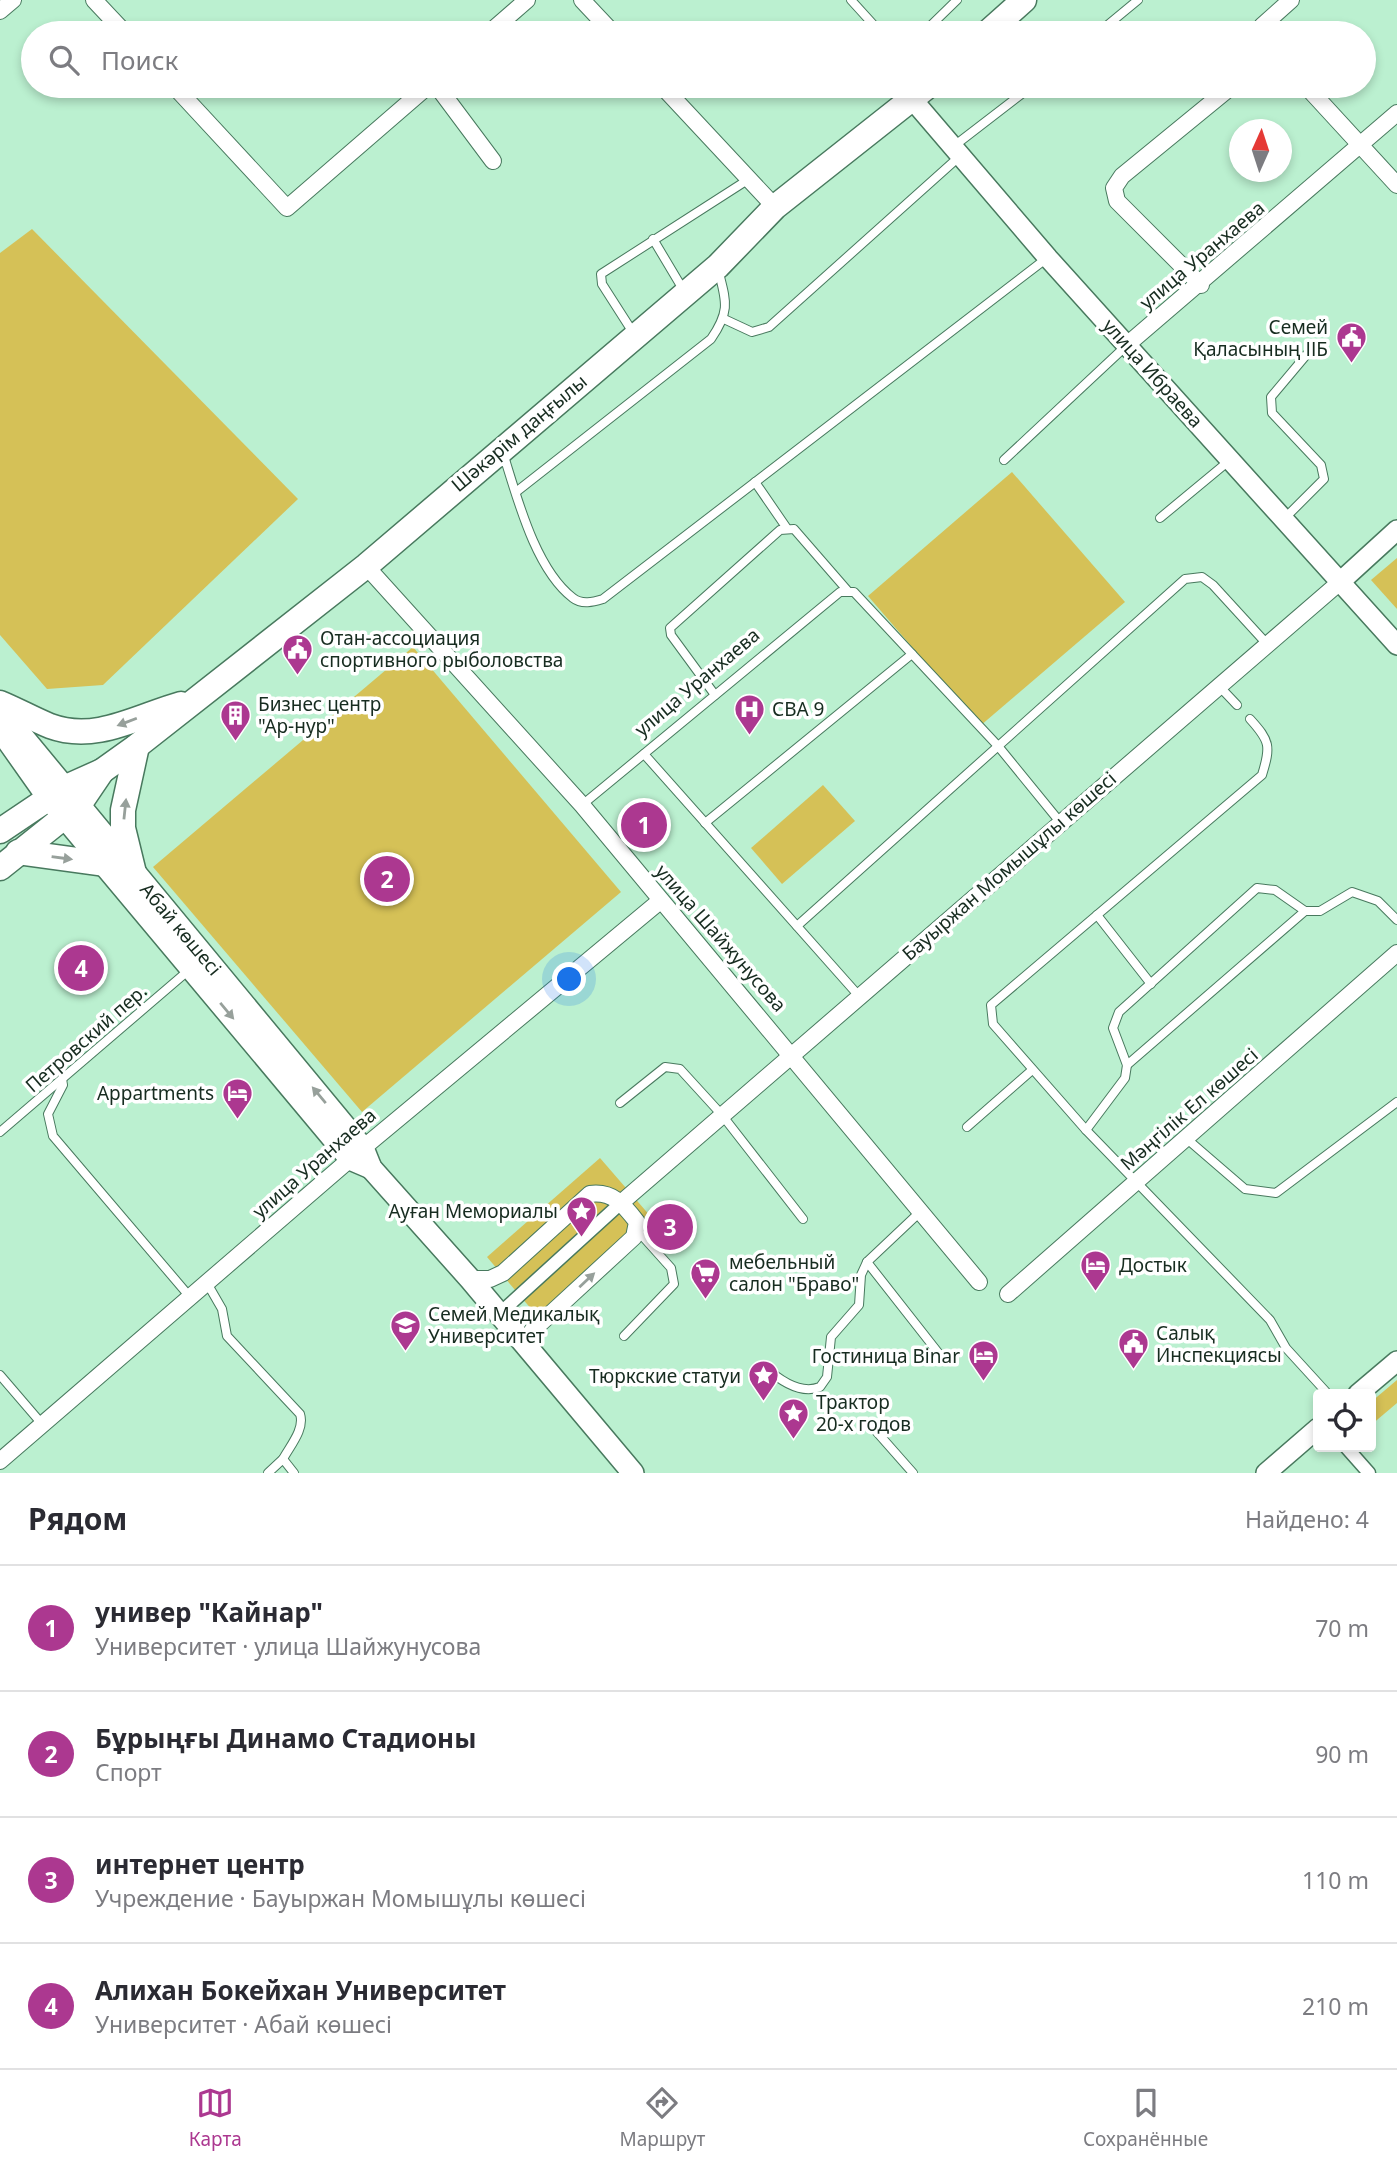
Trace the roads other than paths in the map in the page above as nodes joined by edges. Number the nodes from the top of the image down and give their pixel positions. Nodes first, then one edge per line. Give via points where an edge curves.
1 (13, 0) edge
2 (94, 0) edge
3 (527, 0) edge
4 (582, 0) edge
5 (850, 0) edge
6 (957, 0) edge
7 (1024, 0) edge
8 (1138, 0) edge
9 (1291, 0) edge
10 (0, 11) edge
11 (114, 21) edge
12 (503, 21) edge
13 (602, 21) edge
14 (870, 21) edge
15 (935, 21) edge
16 (1000, 21) edge
17 (1113, 21) edge
18 (1268, 21) edge
19 (185, 98) edge
20 (414, 98) edge
21 (446, 98) edge
22 (673, 98) edge
23 (914, 98) edge
24 (923, 98) edge
25 (1018, 98) edge
26 (1217, 98) edge
27 (1317, 98) edge
28 (1397, 113) edge
29 (1361, 145) junction
30 (957, 151) junction
31 (493, 161) dead end
32 (749, 179) junction
33 (1397, 185) edge
34 (775, 207) junction
35 (653, 239) junction
36 (1048, 258) junction
37 (718, 266) junction
38 (1201, 285) junction
39 (685, 293) junction
40 (724, 319) junction
41 (635, 335) junction
42 (1128, 344) junction
43 (1308, 353) dead end
44 (501, 447) junction
45 (1004, 460) dead end
46 (1230, 460) junction
47 (755, 482) junction
48 (516, 492) junction
49 (1160, 518) dead end
50 (1285, 518) junction
51 (786, 527) junction
52 (1397, 530) edge
53 (366, 566) junction
54 (1340, 582) junction
55 (844, 591) junction
56 (1267, 644) junction
57 (1397, 645) edge
58 (912, 654) junction
59 (1219, 685) junction
60 (715, 695) junction
61 (192, 701) junction
62 (1237, 705) dead end
63 (0, 706) edge
64 (1250, 719) dead end
65 (0, 730) edge
66 (137, 746) junction
67 (998, 746) junction
68 (644, 754) junction
69 (64, 802) junction
70 (582, 805) junction
71 (1060, 822) junction
72 (705, 823) junction
73 (0, 831) edge
74 (9, 860) edge
75 (106, 864) junction
76 (134, 873) junction
77 (660, 901) junction
78 (1305, 911) junction
79 (1097, 915) junction
80 (1397, 920) edge
81 (797, 926) junction
82 (1397, 954) edge
83 (191, 968) junction
84 (1151, 984) junction
85 (859, 996) junction
86 (792, 1054) junction
87 (1127, 1065) junction
88 (1031, 1071) junction
89 (62, 1079) junction
90 (620, 1102) dead end
91 (1397, 1102) edge
92 (722, 1115) junction
93 (967, 1126) dead end
94 (1087, 1130) junction
95 (0, 1132) edge
96 (1187, 1139) junction
97 (356, 1154) junction
98 (1139, 1182) junction
99 (622, 1202) junction
100 (920, 1212) junction
101 (803, 1219) dead end
102 (637, 1230) junction
103 (867, 1262) junction
104 (470, 1279) junction
105 (979, 1282) dead end
106 (207, 1283) junction
107 (1008, 1294) dead end
108 (191, 1297) junction
109 (498, 1315) junction
110 (624, 1336) dead end
111 (527, 1348) junction
112 (940, 1355) dead end
113 (1397, 1361) edge
114 (764, 1366) dead end
115 (0, 1374) edge
116 (1323, 1389) edge
117 (1364, 1389) edge
118 (869, 1422) dead end
119 (42, 1424) junction
120 (1313, 1432) edge
121 (1351, 1452) edge
122 (283, 1459) junction
123 (0, 1461) edge
124 (268, 1473) edge
125 (294, 1473) edge
126 (633, 1473) edge
127 (913, 1473) edge
128 (1266, 1473) edge
129 (1370, 1473) edge

1 - 10 street
2 - 11 street
3 - 12 street
4 - 13 street
5 - 14 lane
6 - 15 lane
7 - 16 main road
8 - 17 lane
9 - 18 street
19 - 20 street via 287,208
21 - 31 street
22 - 32 street
23 - 34 main road, Шәкәрім даңғылы
24 - 30 street, улица Ибраева
25 - 30 lane
26 - 38 street via 1122,176 1114,188 1117,201
27 - 29 street
28 - 29 street, улица Уранхаева
29 - 33 street
29 - 38 street, улица Уранхаева
30 - 36 street, улица Ибраева
30 - 40 lane via 769,327 752,332
32 - 34 street
32 - 35 lane
34 - 37 main road, Шәкәрім даңғылы
35 - 39 lane
35 - 41 lane via 601,274 602,284
36 - 42 street, улица Ибраева
36 - 47 lane
37 - 39 main road, Шәкәрім даңғылы
37 - 40 lane via 727,302
38 - 42 street, улица Уранхаева
39 - 41 main road, Шәкәрім даңғылы
40 - 48 lane via 711,339
41 - 44 main road, Шәкәрім даңғылы
42 - 45 lane
42 - 46 street, улица Ибраева
43 - 50 lane via 1271,397 1272,414 1321,465 1324,479
44 - 48 lane
44 - 53 main road, Шәкәрім даңғылы
46 - 49 lane
46 - 50 street, улица Ибраева
47 - 48 lane via 603,599 589,603 574,599 552,573 526,525
47 - 51 lane
50 - 54 street, улица Ибраева
51 - 55 lane via 794,528
51 - 60 lane via 670,628
52 - 54 street, Бауыржан Момышұлы көшесі
53 - 61 main road, Шәкәрім даңғылы
53 - 70 street, улица Шайжунусова
54 - 56 street, Бауыржан Момышұлы көшесі
54 - 57 street, улица Ибраева
55 - 58 lane via 854,592
55 - 60 lane, улица Уранхаева
56 - 59 street, Бауыржан Момышұлы көшесі
56 - 67 lane via 1213,585 1202,578 1185,579
58 - 67 lane
58 - 72 lane
59 - 62 lane
59 - 71 street, Бауыржан Момышұлы көшесі
60 - 68 lane, улица Уранхаева
61 -> 63 main road via 105,730 80,732
61 - 66 main road, Шәкәрім даңғылы
63 - 69 main road, Абай көшесі
64 - 79 lane via 1266,736 1269,753 1262,775
65 - 69 main road, Абай көшесі
66 - 69 main road, Шәкәрім даңғылы
76 -> 66 main road via 123,810
67 - 71 lane
67 - 81 lane
68 - 70 lane, улица Уранхаева
68 - 72 lane
69 - 73 main road, Шәкәрім даңғылы
69 - 74 main road, Шәкәрім даңғылы
69 - 75 main road, Абай көшесі
69 - 76 main road, Абай көшесі
70 - 77 street, улица Шайжунусова
71 - 85 street, Бауыржан Момышұлы көшесі
72 - 81 lane
74 -> 75 main road
75 - 83 main road, Абай көшесі
97 -> 76 main road, Абай көшесі
77 - 86 street, улица Шайжунусова
77 - 97 street, улица Уранхаева
78 - 80 lane via 1320,911 1352,892 1378,901
78 - 84 lane via 1275,890 1257,888
78 - 87 lane
79 - 84 lane
79 - 88 lane via 991,1005 993,1024
81 - 85 lane
82 - 96 street, Мәңгілік Ел көшесі
83 - 89 lane, Петровский пер.
83 -> 97 main road, Абай көшесі
84 - 87 lane via 1119,1012 1113,1028
85 - 86 street, Бауыржан Момышұлы көшесі
86 - 92 street, Бауыржан Момышұлы көшесі
86 - 100 street, улица Шайжунусова
87 - 94 lane via 1125,1079
88 - 93 lane
88 - 94 lane
89 - 95 lane, Петровский пер.
89 - 108 lane via 48,1114 53,1136
90 - 92 lane via 665,1067 672,1067 680,1069
91 - 96 lane via 1276,1193 1245,1188
92 - 99 street, Бауыржан Момышұлы көшесі
92 - 101 lane
94 - 98 lane
96 - 98 street, Мәңгілік Ел көшесі
97 - 104 main road
97 - 106 street, улица Уранхаева
98 - 107 street, Мәңгілік Ел көшесі
98 - 116 lane via 1270,1320 1286,1348
99 - 102 street via 637,1222
99 - 104 street via 603,1192 590,1194 503,1272 491,1279
99 - 109 street
100 - 103 lane
100 - 105 street, улица Шайжунусова
102 - 110 lane via 671,1268 674,1284
111 -> 102 street via 532,1331
103 - 112 lane
103 - 114 lane via 859,1304 831,1336 827,1377 820,1387 807,1391 778,1379
104 - 109 main road
106 - 108 street, улица Уранхаева
106 - 122 lane via 222,1309 227,1336 300,1413 300,1429
108 - 119 street, улица Уранхаева
109 - 111 main road
111 - 126 main road
113 - 117 street
115 - 119 lane
118 - 127 lane
119 - 123 street, улица Уранхаева
120 - 128 street
121 - 129 street
122 - 124 lane
122 - 125 lane

